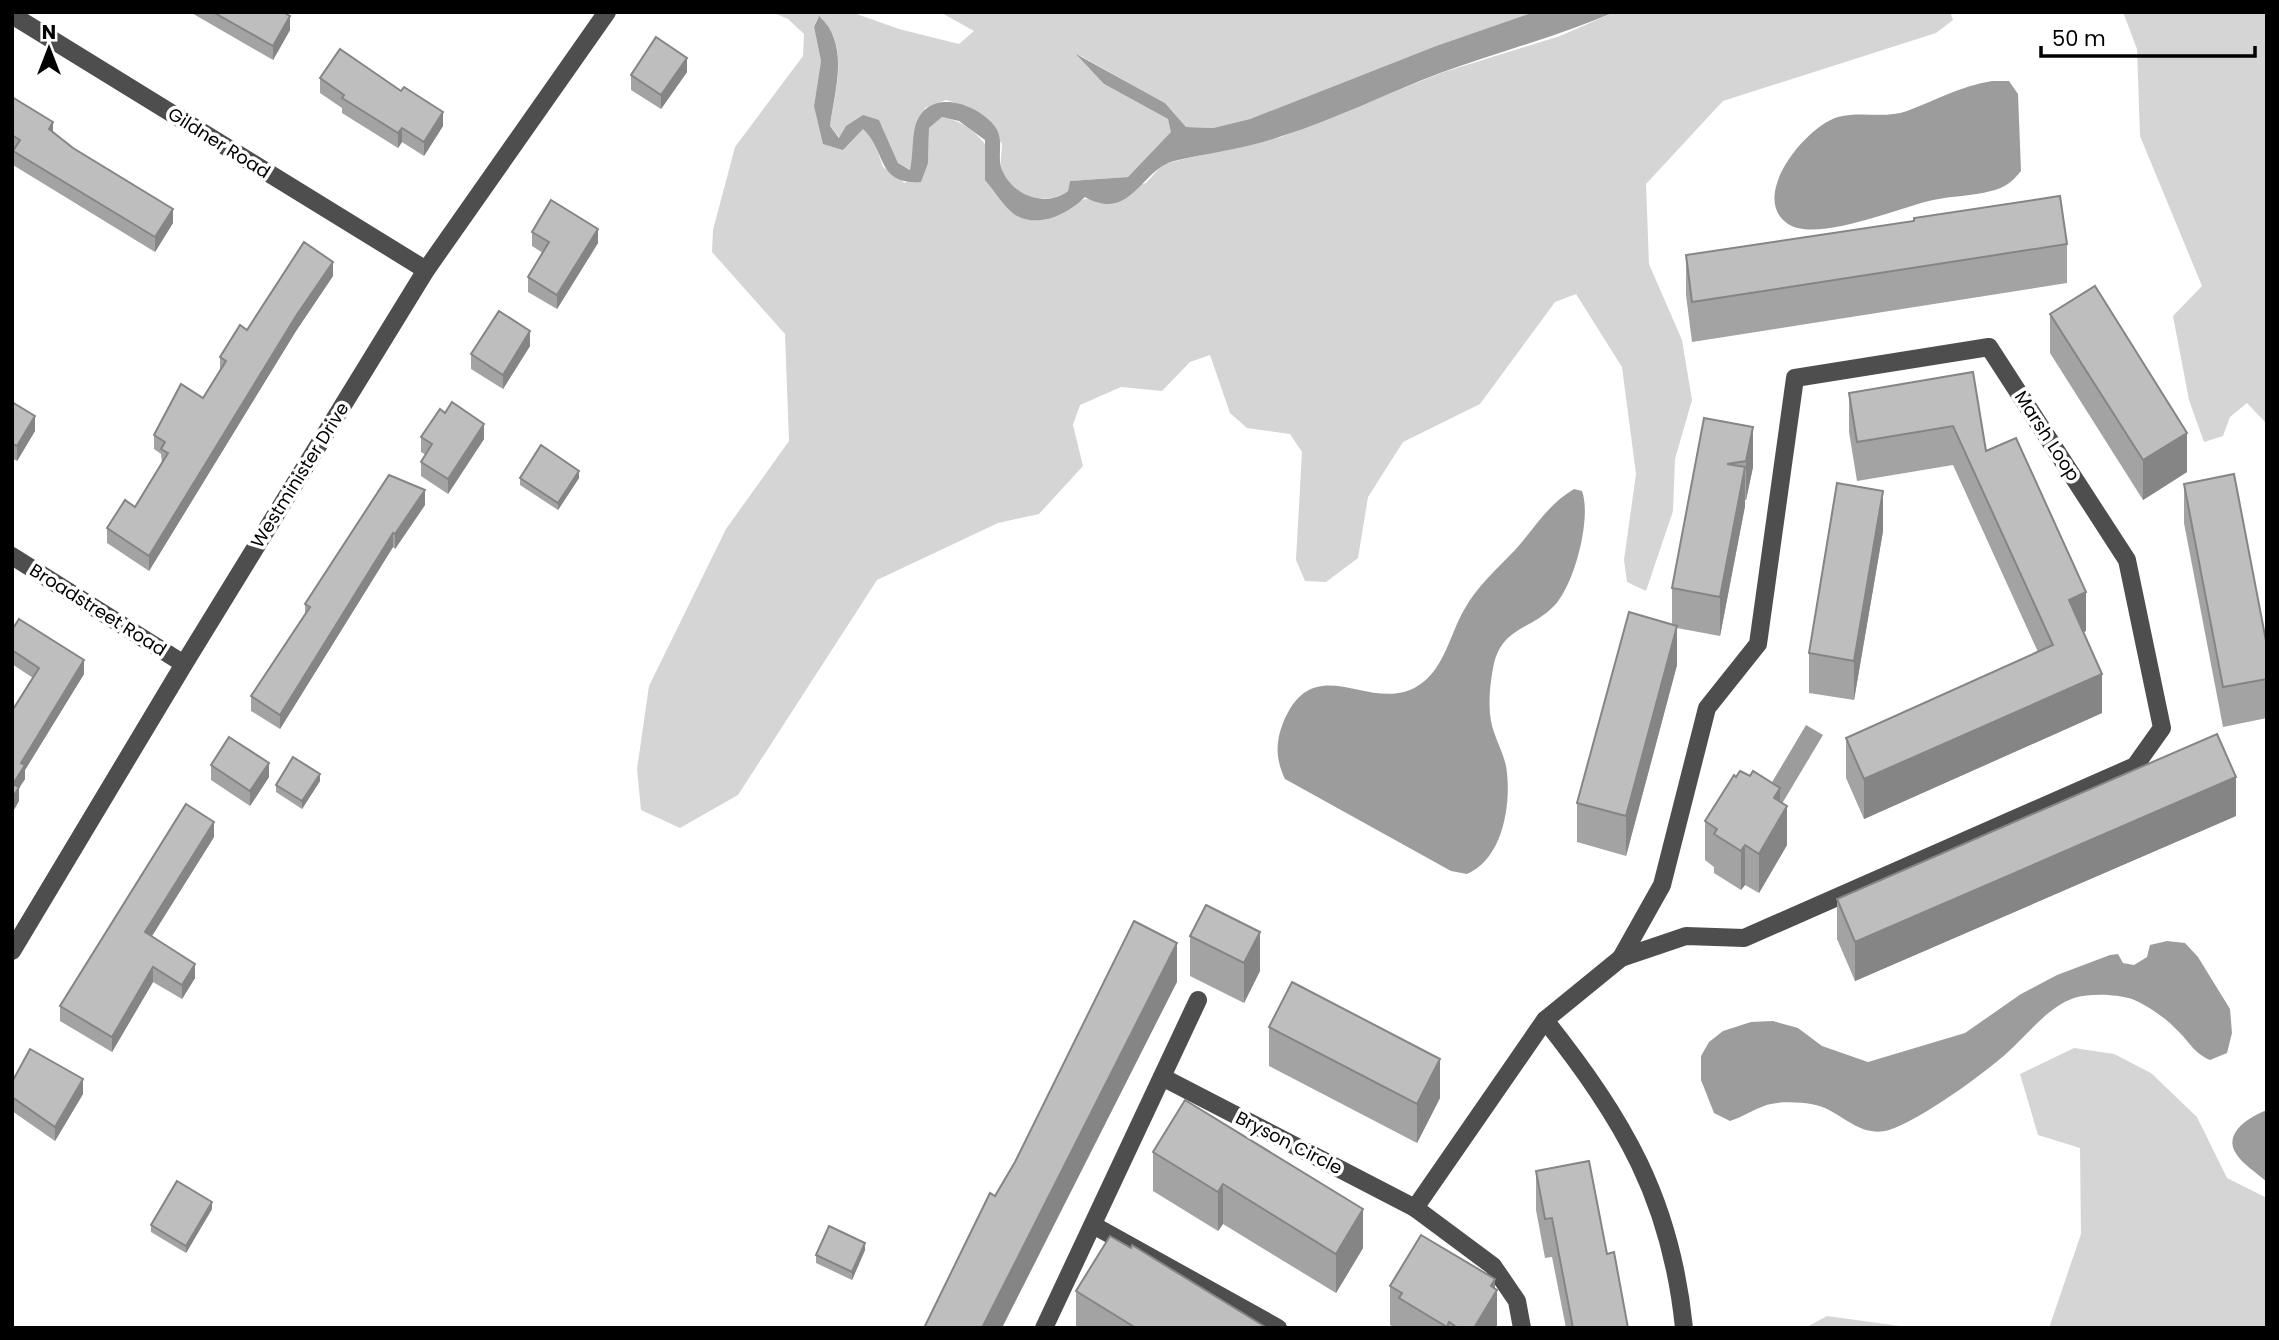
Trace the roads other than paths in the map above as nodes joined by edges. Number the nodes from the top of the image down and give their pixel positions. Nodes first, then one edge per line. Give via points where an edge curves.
1 (607, 12) edge
2 (12, 15) edge
3 (426, 270) junction
4 (12, 556) edge
5 (184, 664) junction
6 (12, 951) edge
7 (1620, 958) junction
8 (1198, 1000) dead end
9 (1545, 1020) junction
10 (1162, 1077) junction
11 (1415, 1208) junction
12 (1093, 1225) junction
13 (1044, 1328) edge
14 (1278, 1328) edge
15 (1522, 1328) edge
16 (1684, 1328) edge

1 - 3 street, Westminister Drive
2 - 3 street, Gildner Road
3 - 5 street, Westminister Drive
4 - 5 street, Broadstreet Road
5 - 6 street, Westminister Drive
7 - 7 street, Marsh Loop via 1662,884 1707,708 1758,644 1795,378 1989,347 2127,560 2162,728 2135,766 1744,938 1686,936
7 - 9 street, Marsh Loop
8 - 10 street
9 - 11 street
9 - 16 street via 1612,1110 1643,1166 1663,1215
10 - 11 street, Bryson Circle
10 - 12 street
11 - 15 street, Bryson Circle via 1493,1266 1517,1301
12 - 13 street
12 - 14 street

